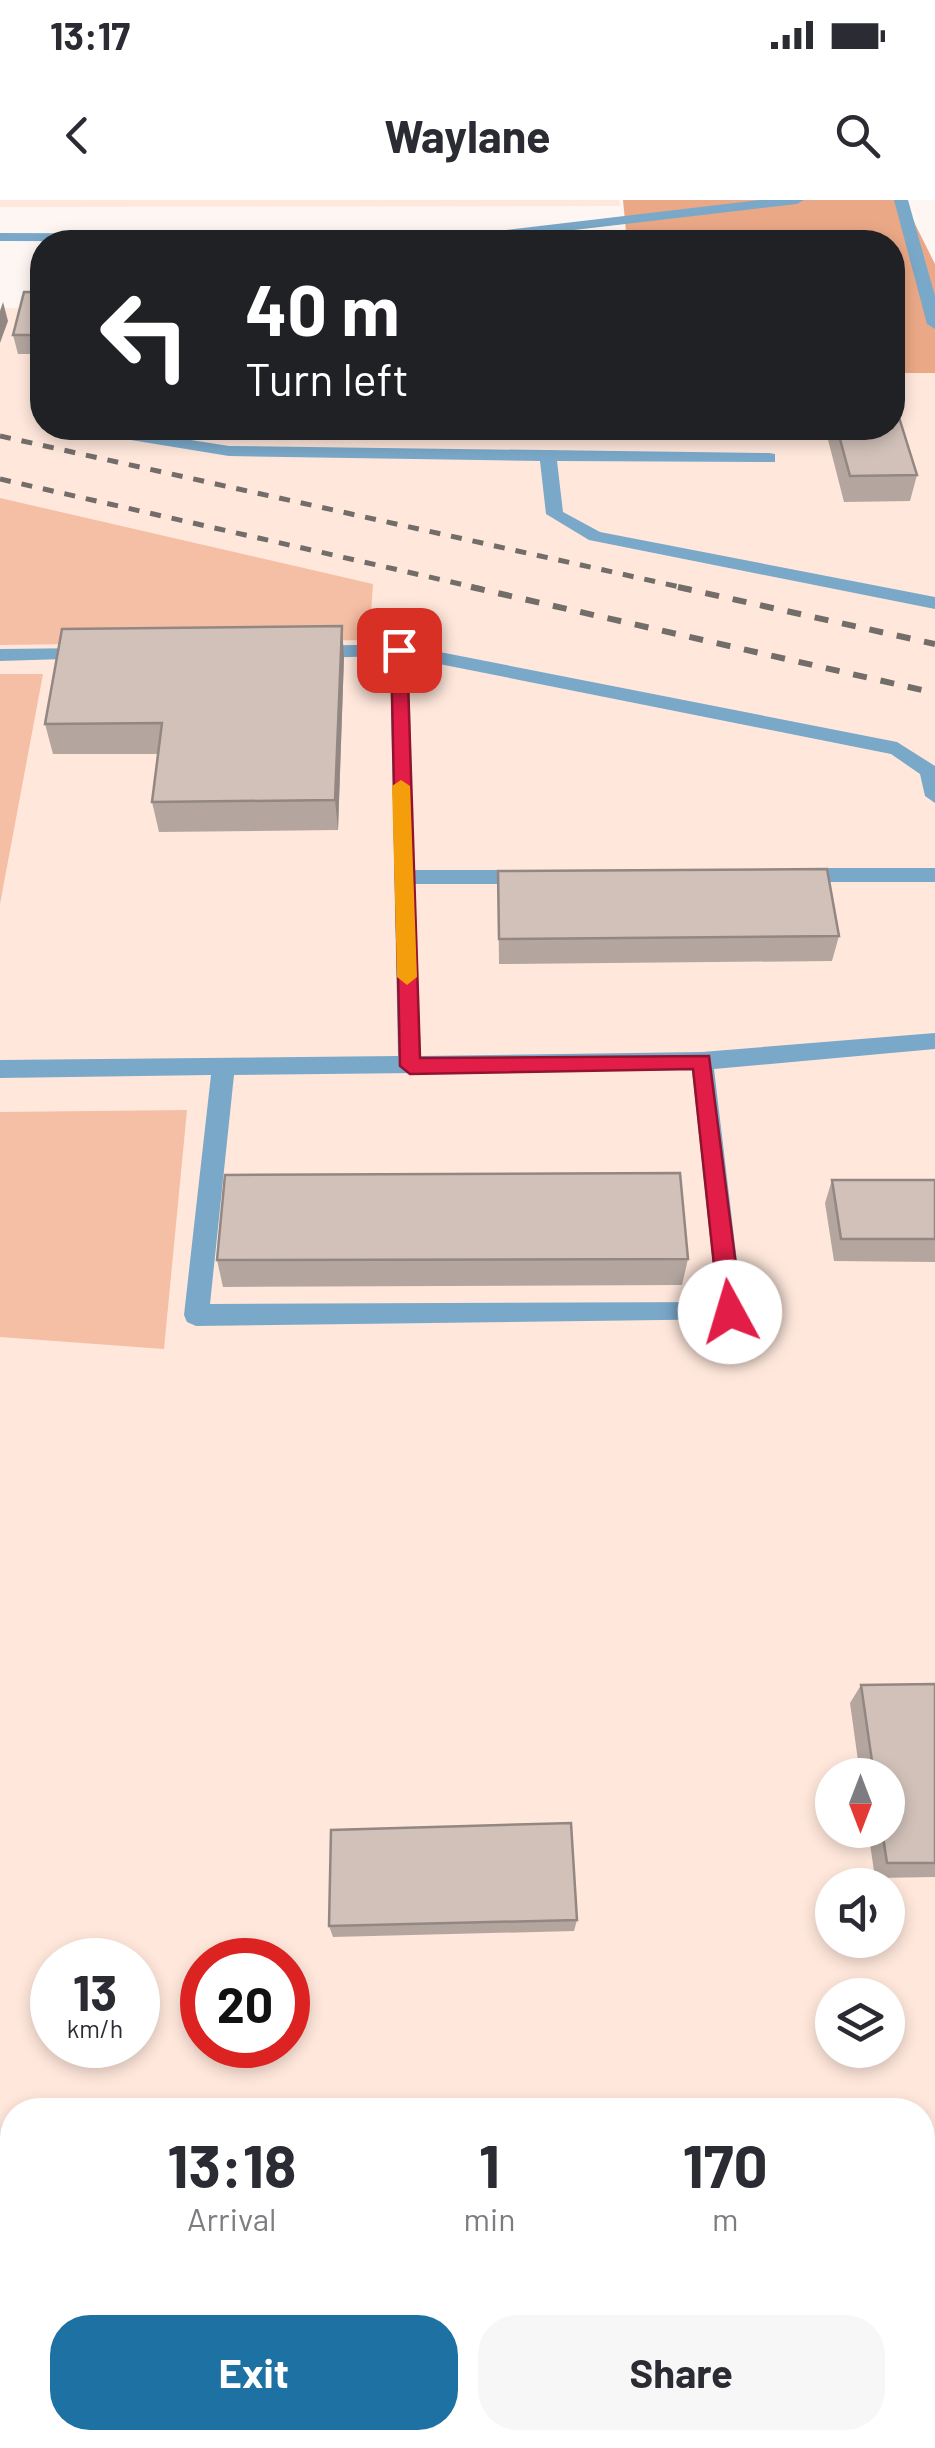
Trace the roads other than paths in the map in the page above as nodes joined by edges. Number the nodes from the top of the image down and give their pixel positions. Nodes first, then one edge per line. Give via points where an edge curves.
1 (797, 200) edge
2 (901, 200) edge
3 (541, 230) edge
4 (0, 237) edge
5 (30, 237) edge
6 (935, 324) edge
7 (162, 440) edge
8 (548, 456) junction
9 (769, 458) dead end
10 (935, 603) edge
11 (399, 650) junction
12 (279, 652) edge
13 (100, 654) edge
14 (0, 655) edge
15 (935, 796) edge
16 (935, 875) edge
17 (560, 876) edge
18 (777, 876) edge
19 (403, 877) junction
20 (935, 1041) edge
21 (702, 1062) junction
22 (410, 1066) junction
23 (223, 1068) junction
24 (0, 1069) edge

1 - 3 lane
2 - 6 lane
4 - 5 lane
7 - 8 lane via 229,451
8 - 9 lane
8 - 10 lane via 555,514 595,536
11 - 12 lane
11 - 15 lane via 897,749 929,772
11 - 19 lane
13 - 14 lane
16 - 18 lane
17 - 19 lane
19 - 22 lane
20 - 21 lane
21 - 22 lane
21 - 23 lane via 730,1312 196,1315
22 - 23 lane
23 - 24 lane

